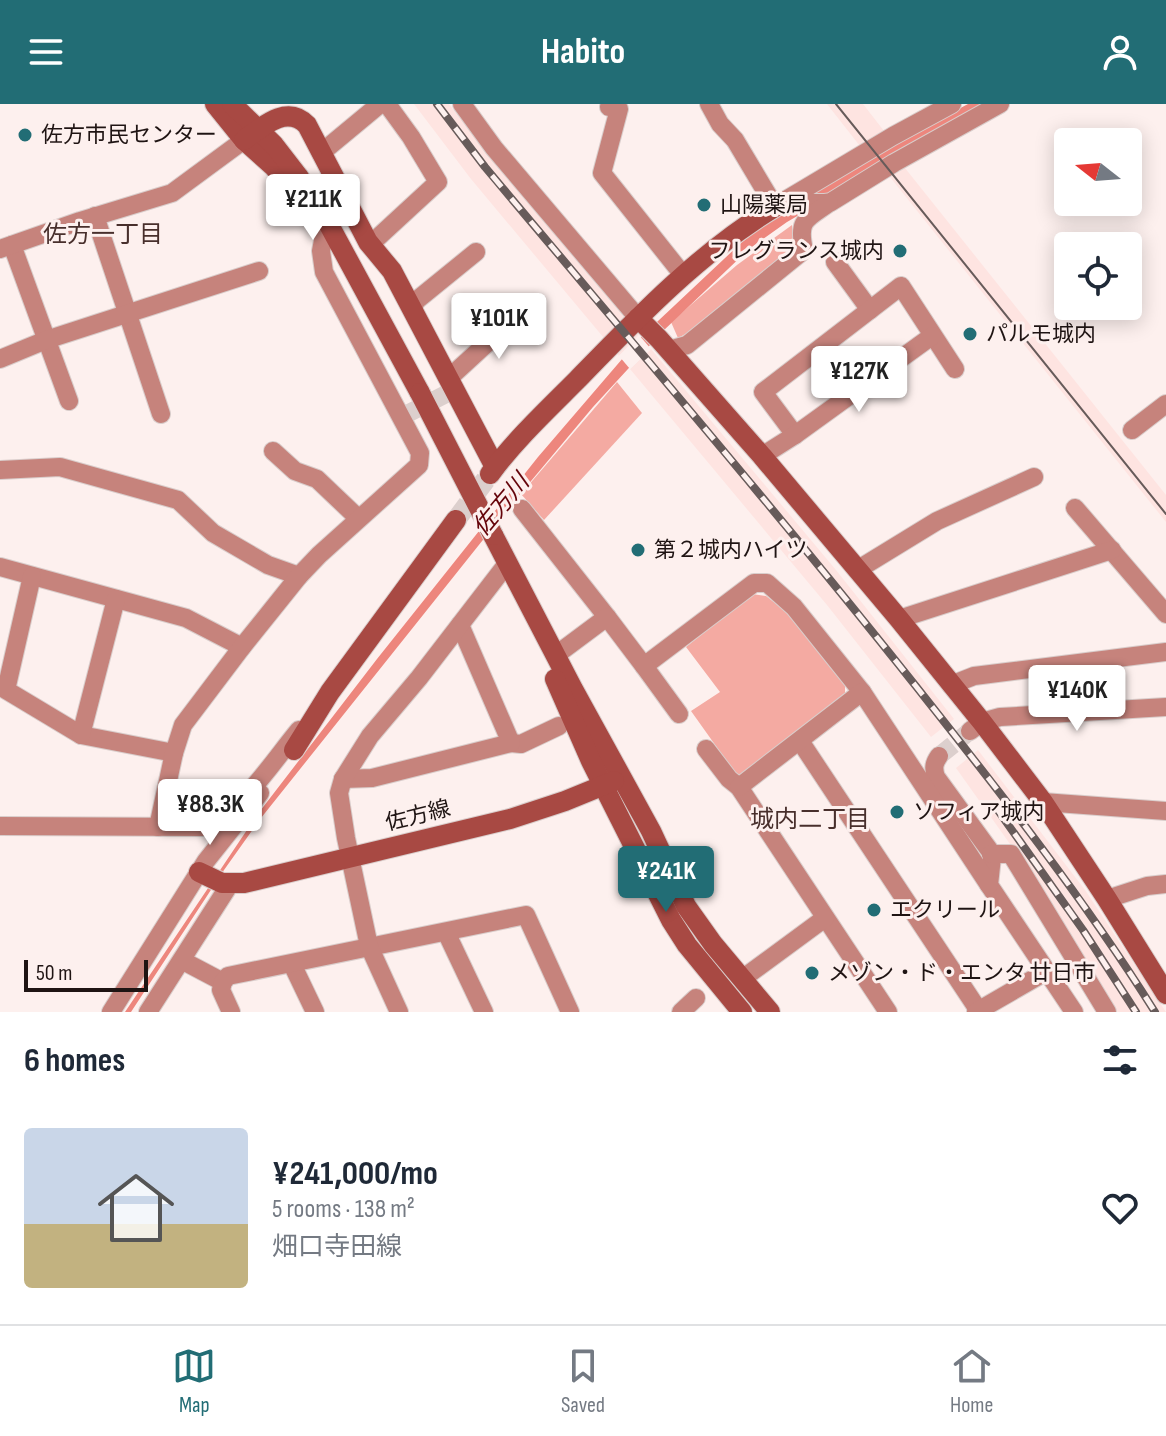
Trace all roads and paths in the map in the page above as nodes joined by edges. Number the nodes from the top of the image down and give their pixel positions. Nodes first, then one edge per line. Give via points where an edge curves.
1 (215, 104) edge
2 (232, 104) edge
3 (380, 104) edge
4 (387, 104) edge
5 (462, 104) edge
6 (709, 104) edge
7 (952, 104) edge
8 (1000, 104) edge
9 (609, 107) dead end
10 (251, 135) junction
11 (321, 153) junction
12 (827, 203) junction
13 (775, 207) junction
14 (95, 216) junction
15 (325, 230) junction
16 (368, 242) junction
17 (6, 247) edge
18 (476, 252) dead end
19 (835, 262) dead end
20 (259, 271) dead end
21 (683, 275) junction
22 (412, 308) junction
23 (870, 310) junction
24 (520, 313) dead end
25 (126, 314) junction
26 (654, 334) junction
27 (390, 336) junction
28 (932, 336) junction
29 (46, 340) junction
30 (0, 359) edge
31 (955, 369) dead end
32 (451, 386) junction
33 (69, 401) dead end
34 (1166, 404) edge
35 (161, 414) dead end
36 (1132, 430) dead end
37 (795, 435) junction
38 (273, 451) dead end
39 (762, 456) junction
40 (1, 469) edge
41 (1034, 477) dead end
42 (1075, 508) dead end
43 (522, 509) dead end
44 (358, 518) junction
45 (456, 520) tunnel mouth
46 (493, 535) junction
47 (1112, 550) junction
48 (506, 565) junction
49 (0, 567) edge
50 (857, 570) junction
51 (32, 576) junction
52 (299, 576) junction
53 (116, 599) junction
54 (1166, 614) edge
55 (607, 617) junction
56 (899, 619) junction
57 (460, 625) junction
58 (242, 647) junction
59 (1166, 652) edge
60 (556, 655) junction
61 (644, 666) junction
62 (337, 683) junction
63 (951, 685) junction
64 (862, 692) junction
65 (1166, 707) edge
66 (679, 714) dead end
67 (559, 726) dead end
68 (976, 727) junction
69 (81, 735) junction
70 (800, 741) junction
71 (511, 743) junction
72 (706, 749) dead end
73 (294, 750) joint
74 (174, 753) junction
75 (939, 756) dead end
76 (343, 779) junction
77 (612, 781) junction
78 (739, 787) junction
79 (1043, 802) junction
80 (1166, 811) edge
81 (0, 826) edge
82 (158, 827) junction
83 (991, 854) junction
84 (351, 857) junction
85 (201, 874) junction
86 (231, 883) junction
87 (1166, 884) edge
88 (989, 885) junction
89 (1107, 899) junction
90 (1045, 910) junction
91 (825, 918) junction
92 (1018, 927) junction
93 (446, 932) junction
94 (369, 946) junction
95 (187, 963) dead end
96 (292, 964) junction
97 (1047, 971) junction
98 (742, 979) junction
99 (223, 982) junction
100 (1166, 994) edge
101 (696, 998) dead end
102 (978, 1011) edge
103 (111, 1012) edge
104 (148, 1012) edge
105 (231, 1012) edge
106 (315, 1012) edge
107 (399, 1012) edge
108 (484, 1012) edge
109 (570, 1012) edge
110 (681, 1012) edge
111 (742, 1012) edge
112 (770, 1012) edge
113 (888, 1012) edge
114 (1074, 1012) edge
115 (1107, 1012) edge

1 - 10 street
2 - 10 street
3 - 11 street
4 - 16 street via 438,182
5 - 26 street
6 - 13 street
7 - 13 street
8 - 12 street
9 - 21 street via 619,109 602,173
10 - 11 street via 282,114 296,114
10 - 14 street via 172,193
10 - 15 street
10 - 27 street via 286,160
11 - 16 street
12 - 13 street via 791,201
12 - 26 street via 803,222 804,250 687,345
13 - 21 street
14 - 17 street
14 - 25 street
15 - 27 street
15 - 44 street via 324,272 420,453 419,465
16 - 22 street
17 - 29 street
18 - 22 street
19 - 23 street
20 - 25 street
21 - 26 street
22 - 32 street
23 - 28 street via 901,286
23 - 37 street via 763,392
24 - 32 street
25 - 29 street
25 - 35 street
26 - 32 street via 508,451 491,473
26 - 39 street
27 - 46 street, bridge
28 - 31 street
28 - 37 street
29 - 30 street
29 - 33 street
34 - 36 street
37 - 39 street
38 - 44 street via 295,471 317,479
39 - 50 street
40 - 52 street via 60,467 178,500 213,533 268,565
41 - 50 street via 937,521
42 - 47 street
43 - 55 street
44 - 52 street
45 - 62 street
46 - 48 street
46 - 60 street
47 - 54 street
47 - 56 street
48 - 57 street
48 - 77 street via 585,748
49 - 51 street
50 - 56 street
51 - 53 street
51 - 69 street via 6,690
52 - 58 street
53 - 58 street via 186,618
53 - 69 street
55 - 60 street
55 - 61 street
56 - 63 street
57 - 71 street
57 - 76 street via 370,736
58 - 74 street via 183,725
59 - 63 street via 974,676
60 - 77 street
61 - 64 street via 754,583 767,583 794,607
61 - 66 street
62 - 73 street
62 - 82 street via 247,793 216,822
63 - 68 street
64 - 70 street
64 - 88 street
65 - 68 street via 1000,717
67 - 71 street via 521,744
68 - 79 street
69 - 74 street
70 - 78 street
70 - 102 street
71 - 76 street via 372,778
72 - 78 street
73 - 85 street
74 - 82 street
75 - 83 street via 934,762 936,777
76 - 84 street via 339,793
77 - 84 street, 佐方線 via 510,819
77 - 98 street via 651,831 686,906
77 - 111 street via 671,920
78 - 91 street
79 - 80 street
79 - 89 street
81 - 82 street
83 - 88 street
83 - 90 street via 1011,854
84 - 86 street, 佐方線
84 - 94 street
85 - 86 street
85 - 103 street
86 - 104 street
87 - 89 street
88 - 92 street
89 - 100 street
90 - 92 street
90 - 115 street
91 - 98 street
91 - 113 street
92 - 97 street
93 - 94 street
93 - 108 street
93 - 109 street via 526,915
94 - 96 street
94 - 107 street
95 - 99 street
96 - 99 street via 228,976
96 - 106 street
97 - 102 street
97 - 114 street
98 - 112 street
99 - 105 street
101 - 110 street

